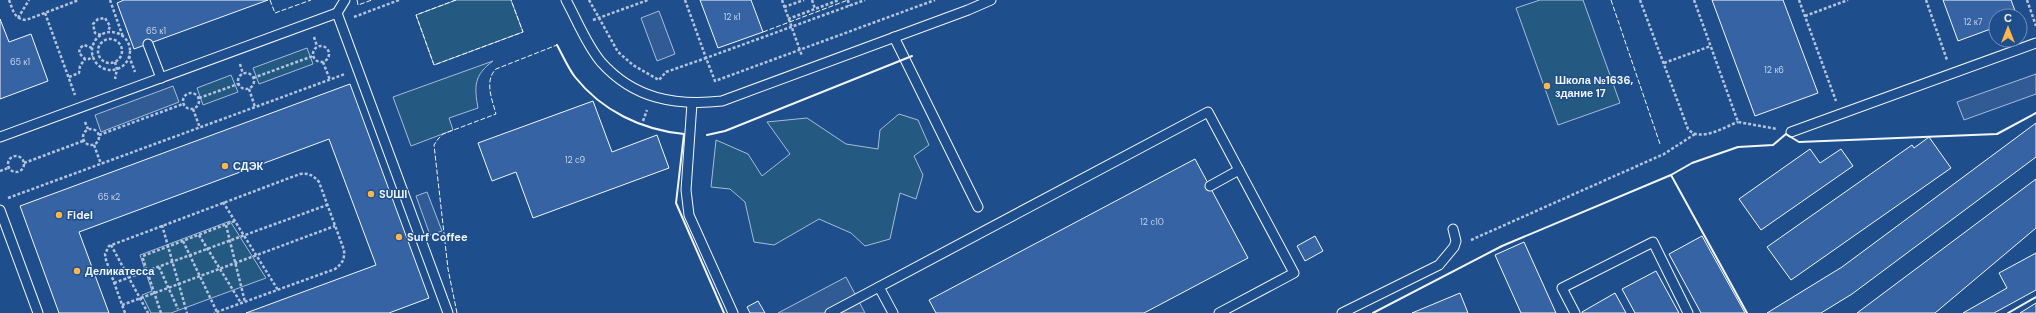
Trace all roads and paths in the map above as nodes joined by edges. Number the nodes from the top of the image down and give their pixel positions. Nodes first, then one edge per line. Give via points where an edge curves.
1 (9, 0) edge
2 (29, 0) edge
3 (79, 0) edge
4 (110, 0) edge
5 (345, 0) edge
6 (399, 0) edge
7 (566, 0) edge
8 (589, 0) edge
9 (648, 0) edge
10 (685, 0) edge
11 (782, 0) edge
12 (804, 0) edge
13 (812, 0) edge
14 (839, 0) edge
15 (848, 0) edge
16 (865, 0) edge
17 (935, 0) edge
18 (991, 0) edge
19 (1640, 0) edge
20 (1694, 0) edge
21 (1799, 0) edge
22 (1848, 0) edge
23 (1926, 0) edge
24 (2027, 0) edge
25 (829, 2) edge
26 (850, 6) junction
27 (784, 7) junction
28 (815, 9) junction
29 (45, 13) junction
30 (1805, 16) junction
31 (18, 18) junction
32 (338, 18) junction
33 (599, 18) junction
34 (788, 18) junction
35 (580, 24) junction
36 (2036, 26) edge
37 (792, 27) junction
38 (108, 33) junction
39 (101, 35) junction
40 (123, 37) junction
41 (894, 37) junction
42 (2036, 43) edge
43 (148, 44) dead end
44 (1711, 46) junction
45 (92, 48) junction
46 (800, 50) junction
47 (99, 53) junction
48 (93, 55) junction
49 (313, 56) junction
50 (706, 58) junction
51 (85, 59) junction
52 (323, 62) junction
53 (1664, 63) junction
54 (358, 69) junction
55 (1952, 73) junction
56 (68, 77) junction
57 (161, 78) junction
58 (253, 78) junction
59 (330, 80) junction
60 (238, 84) junction
61 (249, 89) junction
62 (199, 98) junction
63 (692, 103) junction
64 (183, 104) junction
65 (256, 107) junction
66 (80, 108) junction
67 (193, 109) junction
68 (1840, 114) junction
69 (1738, 122) junction
70 (200, 128) junction
71 (88, 129) junction
72 (1791, 132) joint
73 (1695, 134) junction
74 (99, 135) junction
75 (0, 138) edge
76 (83, 141) junction
77 (94, 145) junction
78 (24, 163) junction
79 (101, 164) junction
80 (8, 168) junction
81 (1239, 170) junction
82 (0, 171) edge
83 (1210, 186) dead end
84 (7, 199) dead end
85 (224, 202) junction
86 (327, 205) junction
87 (978, 207) dead end
88 (0, 210) edge
89 (235, 221) junction
90 (162, 224) junction
91 (226, 225) junction
92 (335, 226) junction
93 (1453, 229) dead end
94 (199, 235) junction
95 (244, 236) junction
96 (183, 241) junction
97 (230, 241) junction
98 (111, 244) junction
99 (168, 246) junction
100 (1454, 247) junction
101 (208, 249) junction
102 (190, 255) junction
103 (256, 255) junction
104 (173, 262) junction
105 (236, 263) junction
106 (159, 267) junction
107 (220, 269) junction
108 (147, 272) junction
109 (200, 276) junction
110 (129, 278) junction
111 (114, 284) junction
112 (179, 284) junction
113 (879, 287) junction
114 (168, 288) junction
115 (278, 290) junction
116 (154, 293) junction
117 (140, 298) junction
118 (245, 302) junction
119 (241, 303) junction
120 (122, 304) junction
121 (178, 309) dead end
122 (215, 312) edge
123 (38, 313) edge
124 (125, 313) edge
125 (148, 313) edge
126 (161, 313) edge
127 (187, 313) edge
128 (448, 313) edge
129 (732, 313) edge
130 (830, 313) edge
131 (893, 313) edge
132 (1219, 313) edge
133 (1342, 313) edge
134 (1575, 313) edge
135 (1688, 313) edge

1 - 31 path
2 - 31 path
3 - 29 path
4 - 40 path
5 - 32 lane
6 - 32 path
7 - 35 lane
8 - 33 path
9 - 33 path
10 - 50 path
11 - 27 path
12 - 27 path
13 - 28 path
14 - 25 path
15 - 26 path
16 - 26 path
17 - 46 path
18 - 41 lane
19 - 53 path
20 - 44 path
21 - 30 path
22 - 30 path
23 - 55 path
24 - 36 path
25 - 28 path
26 - 37 path
27 - 34 path
28 - 34 path
29 - 31 path via 26,20
29 - 56 path
30 - 68 path
32 - 54 lane
32 - 57 lane
33 - 35 path
33 - 50 path via 618,52 633,65 659,80 666,72
34 - 37 path
35 - 63 lane via 601,61 625,82 653,97
37 - 46 path
37 - 50 path
38 - 39 path
38 - 39 path via 109,21 98,18 93,24 93,29
38 - 40 path via 116,33
39 - 45 path
40 - 48 path via 128,44 129,53 120,68 102,68
41 - 63 lane via 722,101
41 - 87 lane
42 - 55 lane
43 - 57 lane
44 - 53 path
44 - 69 path
45 - 48 path
45 - 51 path via 86,45 80,48 80,55
46 - 50 path via 715,81
47 - 47 path via 102,43 108,40 118,42 122,48 120,58 115,62 105,61
47 - 48 path
48 - 51 path
49 - 52 path via 318,62
49 - 52 path via 315,48 325,47 329,54
49 - 58 path
51 - 56 path via 79,73
52 - 59 path
53 - 73 path via 1688,129
54 - 59 path
54 - 128 lane
55 - 68 lane
56 - 66 path
57 - 66 lane
58 - 60 path via 249,74 243,74 238,78
58 - 61 path via 253,86
59 - 65 path
60 - 61 path via 242,89
60 - 62 path
61 - 65 path
62 - 64 path via 193,93 187,93
62 - 67 path via 198,106
63 - 129 lane via 687,205
64 - 67 path via 186,108
64 - 74 path
65 - 70 path
66 - 71 path
66 - 75 lane
67 - 70 path
68 - 72 lane
69 - 72 path
69 - 73 path via 1702,135
70 - 79 path
71 - 74 path via 93,129
71 - 76 path via 83,134
73 - 100 path via 1664,154
74 - 77 path
76 - 77 path
76 - 78 path
77 - 79 path
78 - 80 path via 18,172 12,172
78 - 80 path via 18,156 12,157 7,163
79 - 84 path
80 - 82 path
81 - 83 lane
81 - 113 lane via 1208,112
81 - 132 lane via 1294,273
85 - 86 path via 304,173 319,182
85 - 89 path
85 - 90 path
86 - 92 path
86 - 95 path
88 - 123 lane
89 - 91 path
89 - 95 path
90 - 98 path
90 - 99 path
91 - 94 path
91 - 97 path
92 - 103 path
92 - 115 path via 344,250 340,265
93 - 100 lane via 1456,241
94 - 96 path
94 - 101 path
95 - 97 path
95 - 103 path
96 - 99 path
96 - 102 path
97 - 101 path
97 - 105 path
98 - 110 path
98 - 111 path via 105,254
99 - 104 path
99 - 108 path via 143,256
100 - 133 lane via 1439,265
101 - 102 path
101 - 107 path
102 - 104 path
102 - 109 path
103 - 105 path
103 - 115 path
104 - 106 path
104 - 112 path
105 - 107 path
105 - 118 path
106 - 108 path
106 - 114 path
107 - 109 path
107 - 119 path
108 - 110 path
108 - 116 path
109 - 112 path
109 - 122 path
110 - 111 path
110 - 117 path
111 - 120 path
112 - 114 path
112 - 127 path
113 - 130 lane
113 - 131 lane
114 - 116 path
114 - 121 path
115 - 118 path
116 - 117 path
116 - 126 path
117 - 120 path
117 - 125 path
118 - 119 path
119 - 122 path
120 - 124 path
134 - 135 lane via 1562,288 1653,242

